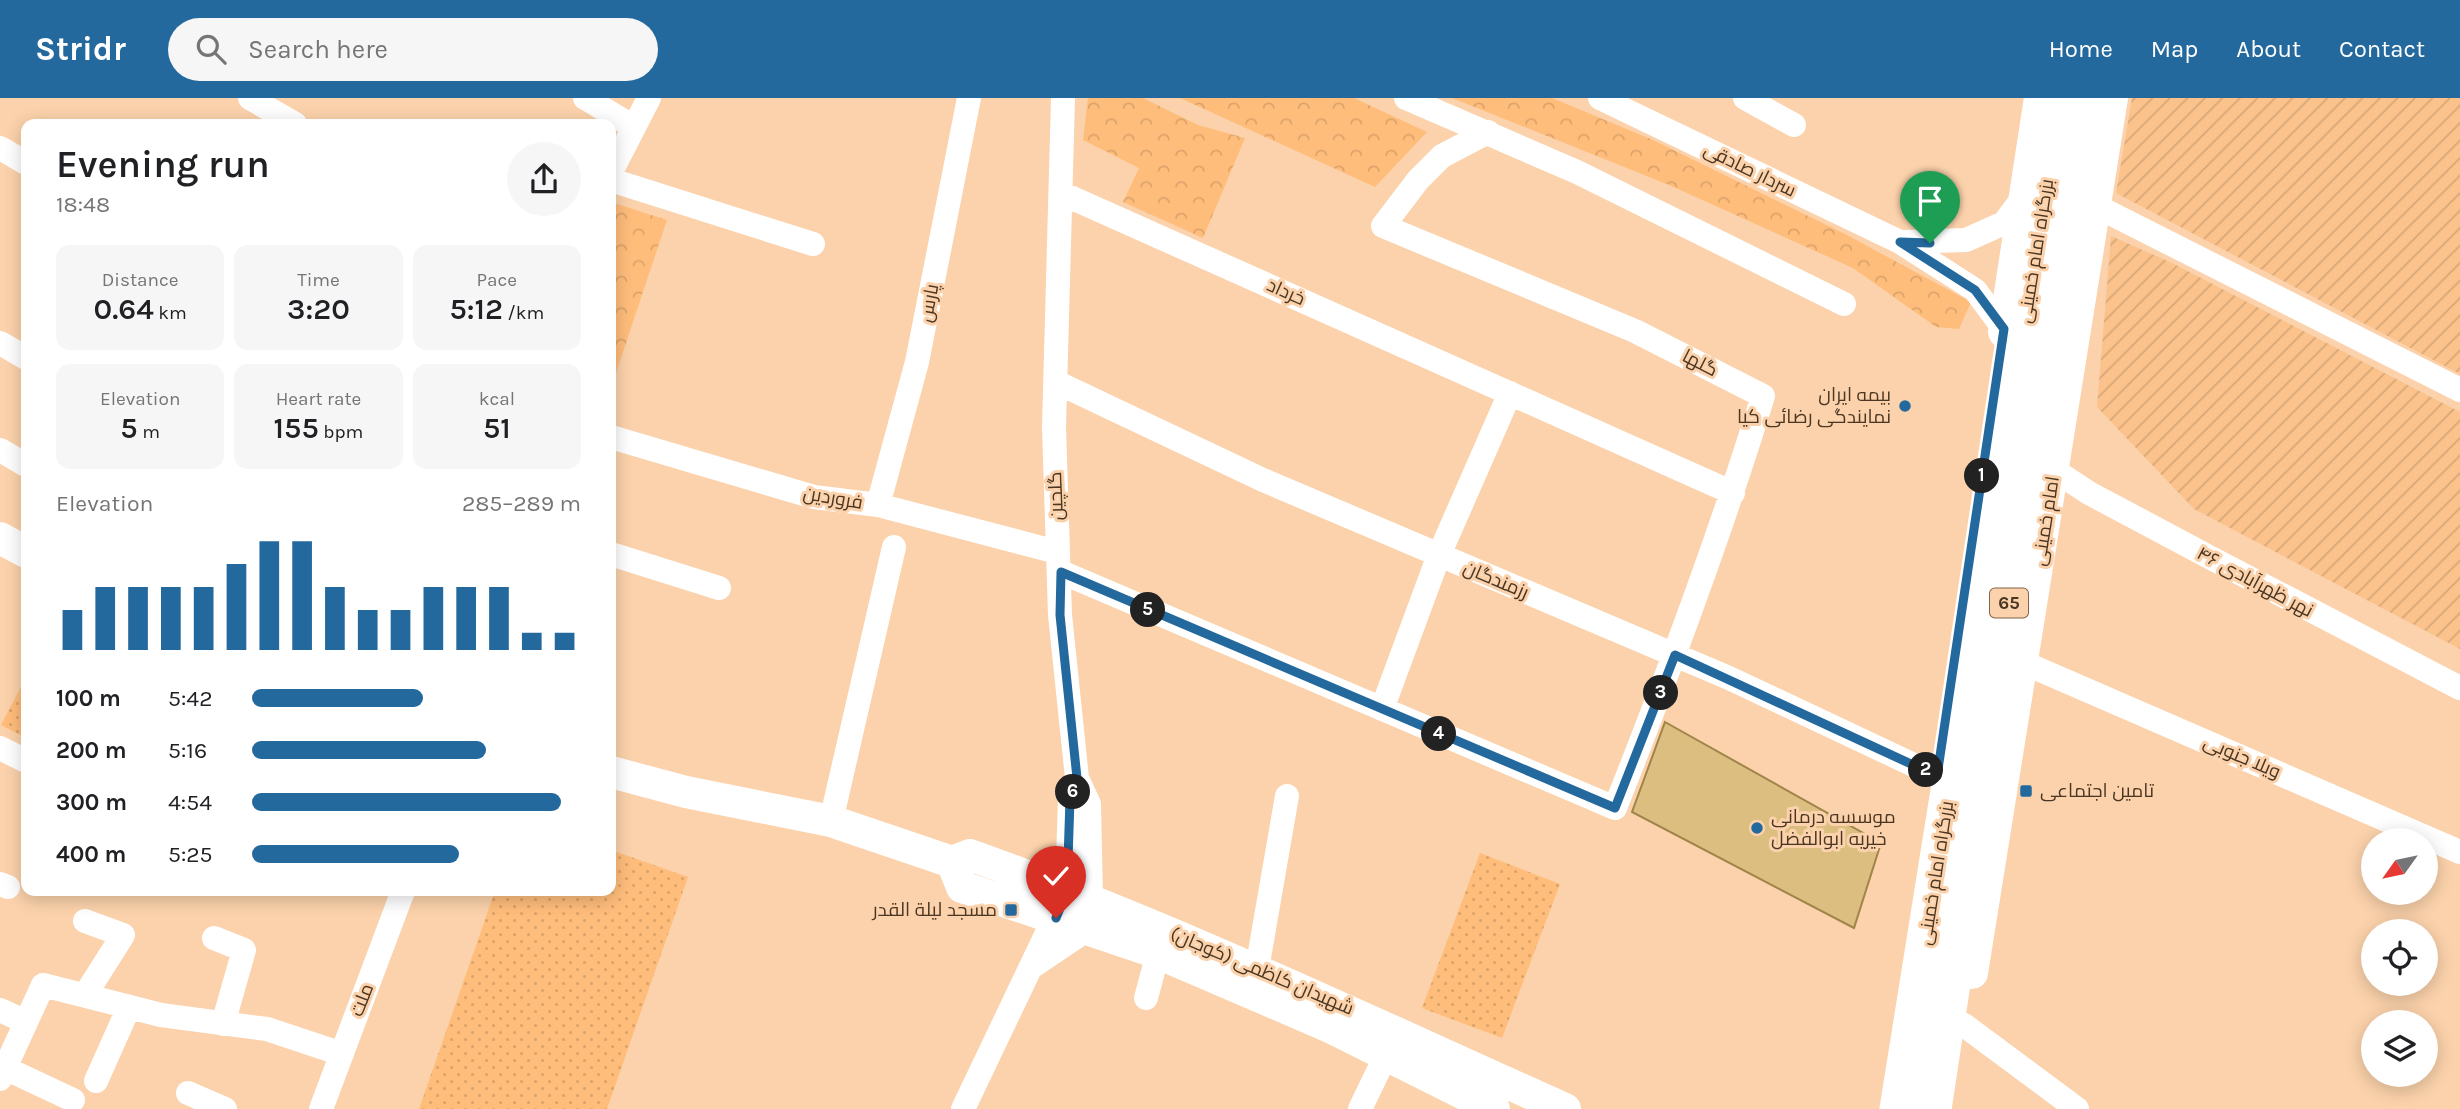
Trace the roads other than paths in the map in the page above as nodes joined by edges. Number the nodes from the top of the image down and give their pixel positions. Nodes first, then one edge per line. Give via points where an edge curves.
1 (250, 98) edge
2 (585, 98) edge
3 (649, 98) edge
4 (969, 98) edge
5 (1063, 98) edge
6 (1406, 98) edge
7 (1600, 98) edge
8 (1745, 98) edge
9 (2040, 98) edge
10 (2060, 98) edge
11 (2092, 98) edge
12 (2112, 98) edge
13 (286, 119) edge
14 (1794, 125) dead end
15 (634, 127) junction
16 (1488, 132) junction
17 (0, 148) edge
18 (21, 160) edge
19 (616, 162) edge
20 (616, 182) edge
21 (1061, 193) junction
22 (2026, 195) junction
23 (2096, 206) junction
24 (1900, 242) junction
25 (813, 244) dead end
26 (1844, 304) dead end
27 (2004, 329) junction
28 (0, 343) edge
29 (21, 355) edge
30 (1056, 382) junction
31 (2460, 390) edge
32 (1510, 393) junction
33 (616, 438) edge
34 (0, 450) edge
35 (21, 462) edge
36 (2054, 470) junction
37 (1733, 493) junction
38 (878, 505) junction
39 (0, 538) edge
40 (894, 547) dead end
41 (21, 549) edge
42 (1439, 555) junction
43 (616, 556) edge
44 (1059, 562) junction
45 (719, 589) dead end
46 (1675, 655) junction
47 (2022, 662) junction
48 (2460, 688) edge
49 (1382, 709) junction
50 (0, 748) edge
51 (21, 758) edge
52 (616, 773) edge
53 (1937, 776) junction
54 (1287, 796) dead end
55 (1615, 808) joint
56 (831, 821) junction
57 (2460, 852) edge
58 (401, 896) edge
59 (1072, 902) junction
60 (85, 921) dead end
61 (1088, 929) junction
62 (214, 938) dead end
63 (1158, 953) junction
64 (1032, 967) junction
65 (1257, 969) junction
66 (85, 995) junction
67 (1146, 998) dead end
68 (129, 1007) junction
69 (0, 1010) edge
70 (26, 1022) junction
71 (223, 1024) junction
72 (1964, 1026) junction
73 (342, 1054) junction
74 (1386, 1055) junction
75 (2, 1073) edge
76 (96, 1081) dead end
77 (188, 1093) dead end
78 (73, 1100) dead end
79 (225, 1109) edge
80 (321, 1109) edge
81 (964, 1109) edge
82 (1360, 1109) edge
83 (1494, 1109) edge
84 (1565, 1109) edge
85 (1881, 1109) edge
86 (1898, 1109) edge
87 (1933, 1109) edge
88 (1950, 1109) edge
89 (2077, 1109) edge

1 - 13 street
2 - 15 street
3 - 15 street
4 - 38 street, پارس via 918,362
5 - 21 street, گلچین
6 - 16 street
7 - 24 street, سردار صادقی
8 - 14 street
9 - 22 main road
10 - 86 highway, بزرگراه امام خمینی / 65
11 - 87 highway, بزرگراه امام خمینی / 65
12 - 23 main road, امام خمینی
15 - 19 street
16 - 26 street
16 - 37 street, گلها via 1442,156 1383,226 1635,331 1763,396
17 - 18 street
20 - 25 street
21 - 30 street, گلچین
21 - 32 street, خرداد
22 - 24 street via 2004,223 1966,240
22 - 27 main road
23 - 31 street
23 - 36 main road, امام خمینی
24 - 27 street, سردار صادقی via 1975,290
27 - 53 main road
28 - 29 street
30 - 42 street, رزمندگان via 1263,480
30 - 44 street, گلچین
32 - 37 street, خرداد
32 - 42 street
33 - 38 street, فروردین via 814,497
34 - 35 street
36 - 47 main road, امام خمینی
36 - 48 street, نهر ظهرآبادی ۴۶ via 2089,493
37 - 46 street, گلها
38 - 44 street, فروردین
39 - 41 main road
40 - 56 street
42 - 46 street, رزمندگان
42 - 49 street
43 - 45 street
44 - 49 street, فروردین
44 - 59 street, گلچین via 1077,778 1089,804
46 - 53 street, رزمندگان
46 - 55 street, گلها
47 - 57 street, ویلا جنوبی
47 - 72 main road, امام خمینی
49 - 55 street, فروردین
50 - 51 street
52 - 56 main road, شهیدان کاظمی (کوجان)
53 - 85 main road
54 - 65 street
56 - 59 main road, شهیدان کاظمی (کوجان) via 952,862 962,887
58 - 73 street, ملت
59 - 61 main road, شهیدان کاظمی (کوجان)
59 - 64 street
59 - 65 main road, شهیدان کاظمی (کوجان)
60 - 66 street via 123,935
61 - 63 main road, شهیدان کاظمی (کوجان)
61 - 64 street
62 - 71 street via 244,950
63 - 67 street
63 - 74 main road, شهیدان کاظمی (کوجان)
64 - 81 street
65 - 84 main road, شهیدان کاظمی (کوجان)
66 - 68 street
66 - 70 street via 43,985
68 - 71 street
68 - 76 street
69 - 70 street
70 - 75 street
71 - 73 street via 267,1029
72 - 88 main road, امام خمینی
72 - 89 street
73 - 80 street, ملت
74 - 82 street
74 - 83 main road, شهیدان کاظمی (کوجان)
75 - 78 street
77 - 79 street

